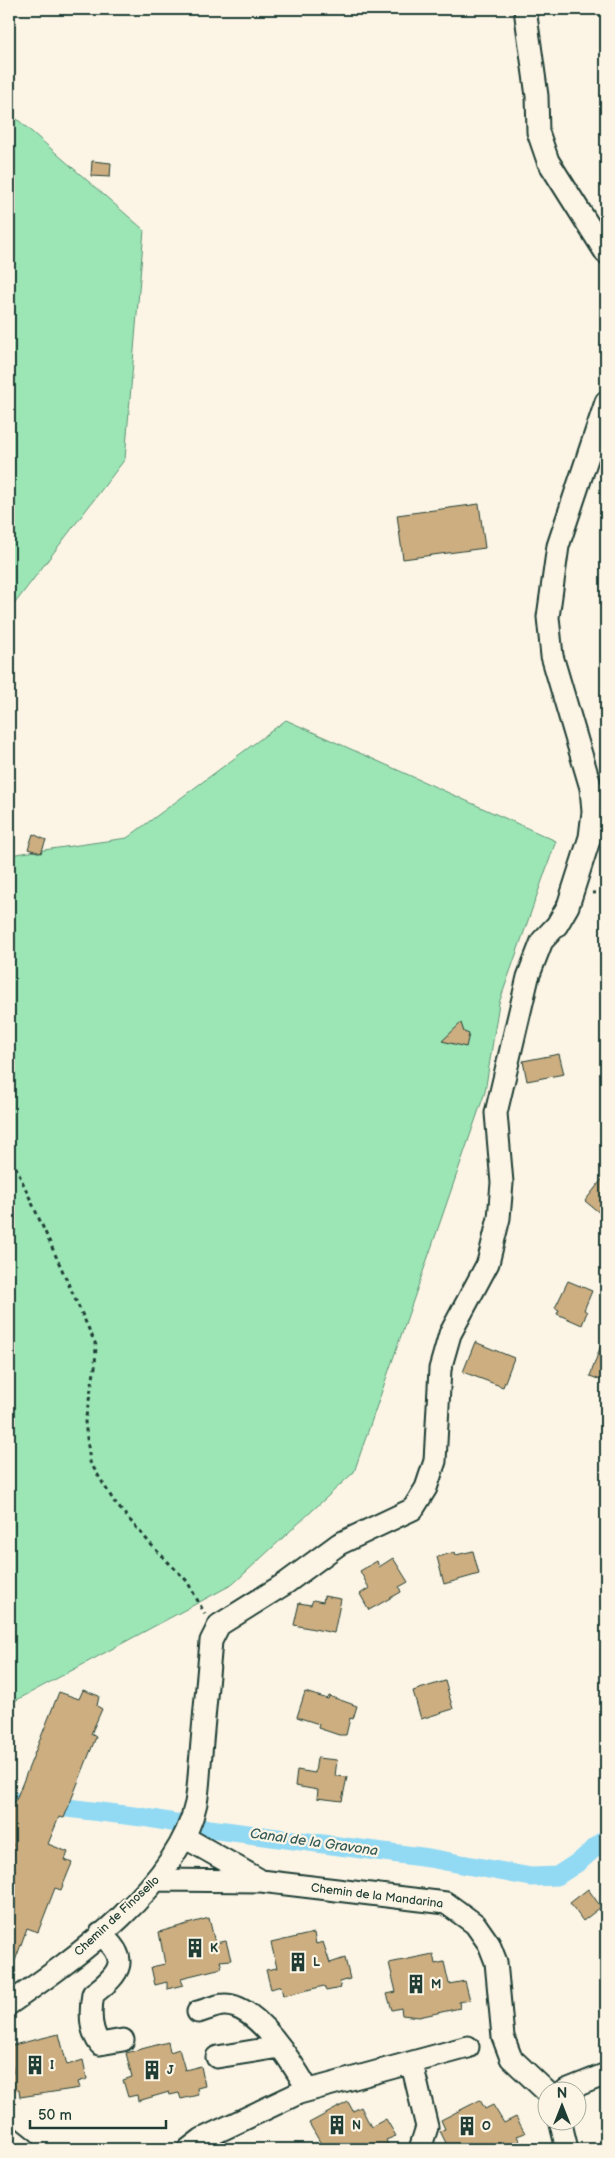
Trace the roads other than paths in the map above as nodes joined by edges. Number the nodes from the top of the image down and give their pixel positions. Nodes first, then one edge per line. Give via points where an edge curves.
1 (526, 9) edge
2 (606, 253) edge
3 (606, 402) edge
4 (184, 1837) junction
5 (157, 1880) junction
6 (261, 1881) junction
7 (100, 1934) junction
8 (9, 2004) edge
9 (198, 2012) dead end
10 (123, 2040) dead end
11 (279, 2047) junction
12 (468, 2048) dead end
13 (217, 2057) dead end
14 (412, 2064) junction
15 (606, 2074) edge
16 (588, 2081) edge
17 (538, 2084) edge
18 (308, 2090) junction
19 (562, 2130) edge
20 (9, 2137) edge
21 (24, 2149) edge
22 (189, 2149) edge
23 (420, 2149) edge
24 (567, 2149) edge

1 - 2 street via 537,96 538,132 548,161
3 - 4 street, Chemin de Finosello via 558,546 548,617 552,656 591,788 590,837 568,906 542,941 528,977 496,1112 502,1182 499,1218 488,1263 450,1334 440,1369 435,1461 426,1488 413,1509 339,1544 286,1583 219,1625 211,1641 196,1804
4 - 5 street, Chemin de Finosello
4 - 6 street, Chemin de la Mandarina
5 - 6 street, Chemin de la Mandarina
5 - 7 street, Chemin de Finosello
6 - 17 street, Chemin de la Mandarina via 446,1903 475,1924 490,1944 496,1962 503,2037 511,2058
7 - 8 street, Chemin de Finosello
7 - 10 street via 115,1946 120,1960 110,1982 93,1994 90,2007 92,2026 100,2044
9 - 11 street via 224,2005 241,2009 254,2018
11 - 13 street
11 - 18 street
12 - 14 street
14 - 18 street
14 - 23 street via 427,2127
15 - 16 street
18 - 22 street
19 - 24 street
20 - 21 street

